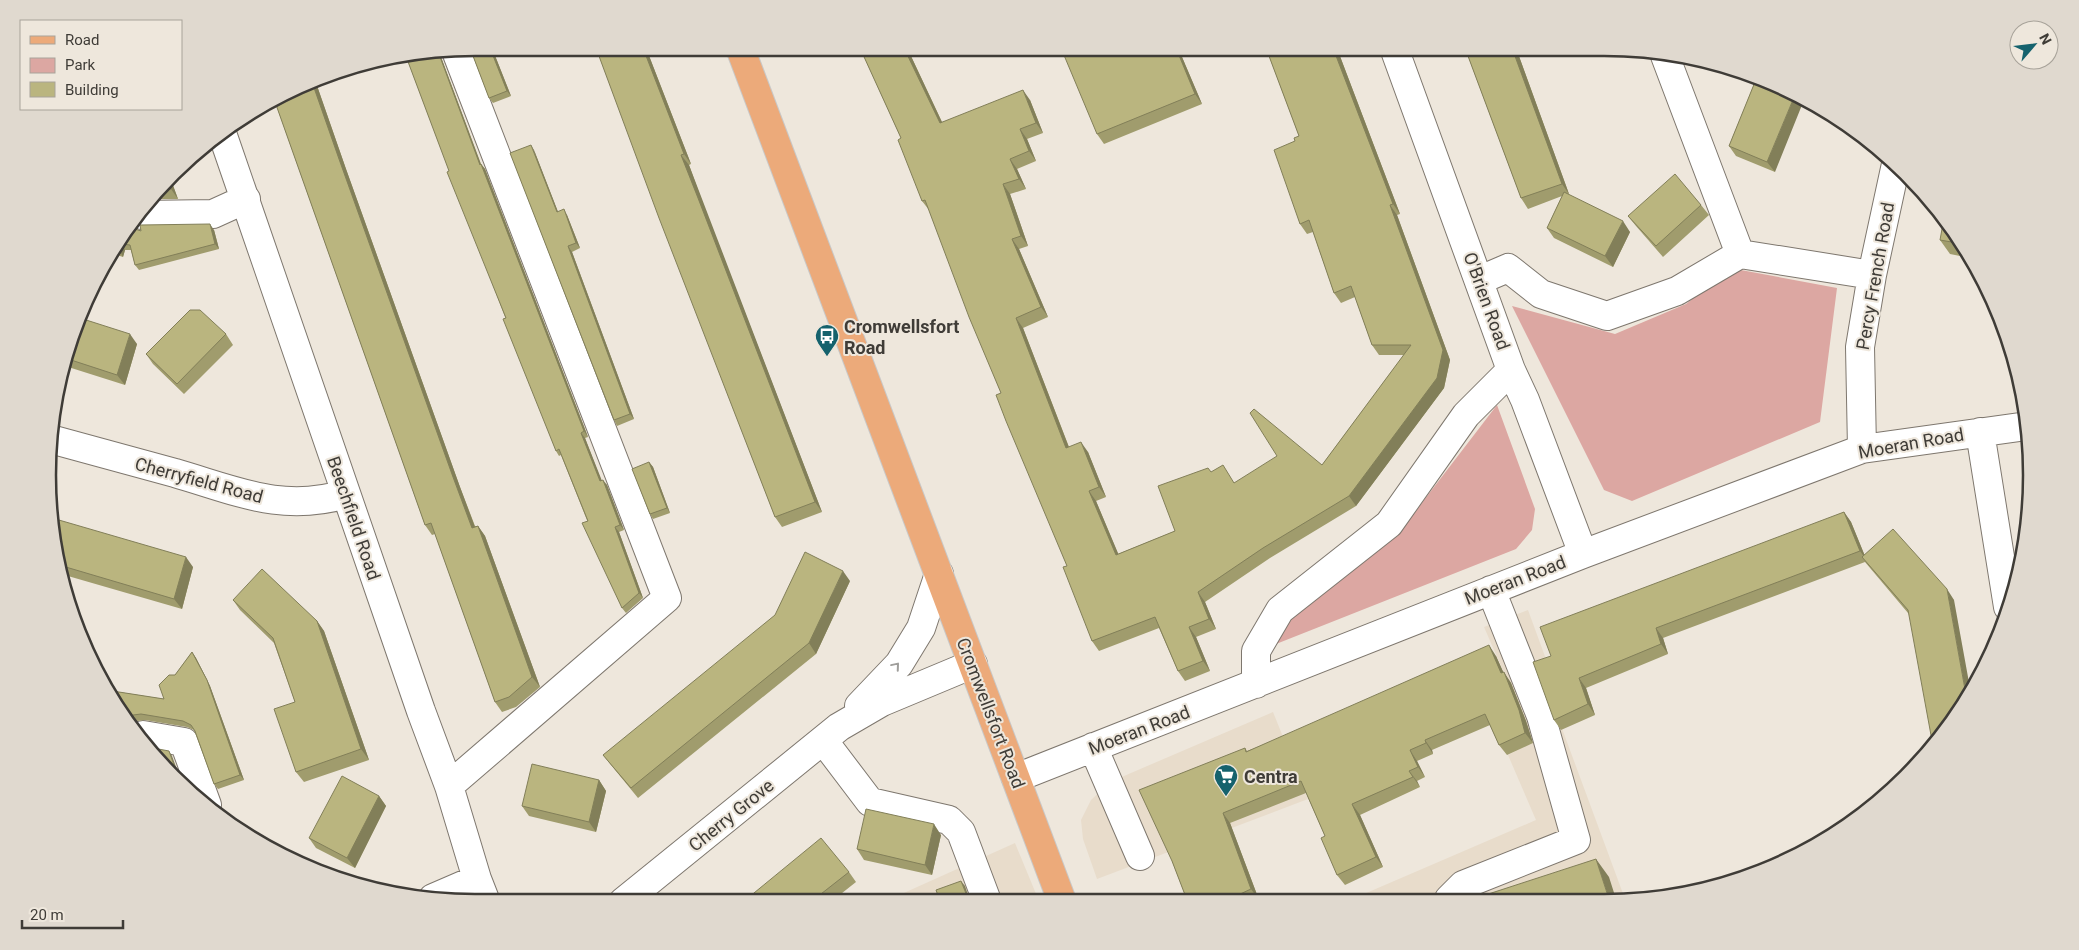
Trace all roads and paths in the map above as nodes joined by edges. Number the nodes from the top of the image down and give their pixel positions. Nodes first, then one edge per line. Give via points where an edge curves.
1 (743, 56) edge
2 (1397, 56) edge
3 (458, 57) edge
4 (1667, 61) edge
5 (224, 140) edge
6 (1894, 173) edge
7 (246, 199) junction
8 (147, 215) edge
9 (1740, 254) junction
10 (1872, 275) junction
11 (1480, 280) junction
12 (1512, 370) junction
13 (2020, 427) edge
14 (1980, 432) junction
15 (58, 441) edge
16 (1862, 449) junction
17 (346, 494) junction
18 (1583, 554) junction
19 (939, 574) junction
20 (1491, 590) junction
21 (2006, 592) edge
22 (973, 664) junction
23 (1256, 684) junction
24 (831, 734) junction
25 (148, 736) edge
26 (1093, 748) junction
27 (1016, 778) junction
28 (449, 786) junction
29 (203, 793) edge
30 (1140, 856) dead end
31 (482, 891) edge
32 (464, 894) edge
33 (633, 894) edge
34 (984, 894) edge
35 (1059, 894) edge
36 (1455, 894) edge

1 - 19 main road, Cromwellsfort Road
2 - 11 street, O'Brien Road
3 - 28 street via 667,598
4 - 9 street
5 - 7 street, Beechfield Road
6 - 10 street, Percy French Road
7 - 8 street via 213,214
7 - 17 street, Beechfield Road
9 - 10 street
9 - 11 street via 1677,291 1607,316 1540,294 1508,268
10 - 16 street, Percy French Road via 1860,347
11 - 12 street, O'Brien Road
12 - 18 street, O'Brien Road
12 - 23 street via 1466,415 1389,524 1280,610 1256,652
13 - 14 street, Moeran Road
14 - 16 street, Moeran Road
14 - 21 street
15 - 17 street, Cherryfield Road via 251,496 287,502 317,502
16 - 18 street, Moeran Road
17 - 28 street, Beechfield Road
18 - 20 street, Moeran Road
19 - 22 main road, Cromwellsfort Road
24 -> 19 street, Cherry Grove via 899,664 921,628
20 - 23 street, Moeran Road
20 - 36 street via 1541,716 1576,840 1463,885
22 - 24 street, Cherry Grove via 882,702
22 - 27 main road, Cromwellsfort Road
23 - 26 street, Moeran Road
24 - 33 street, Cherry Grove
24 - 34 street via 870,802 949,820 961,832
25 - 29 street via 184,742
26 - 27 street, Moeran Road
26 - 30 street
27 - 35 main road, Cromwellsfort Road
28 - 31 street, Beechfield Road
31 - 32 street

